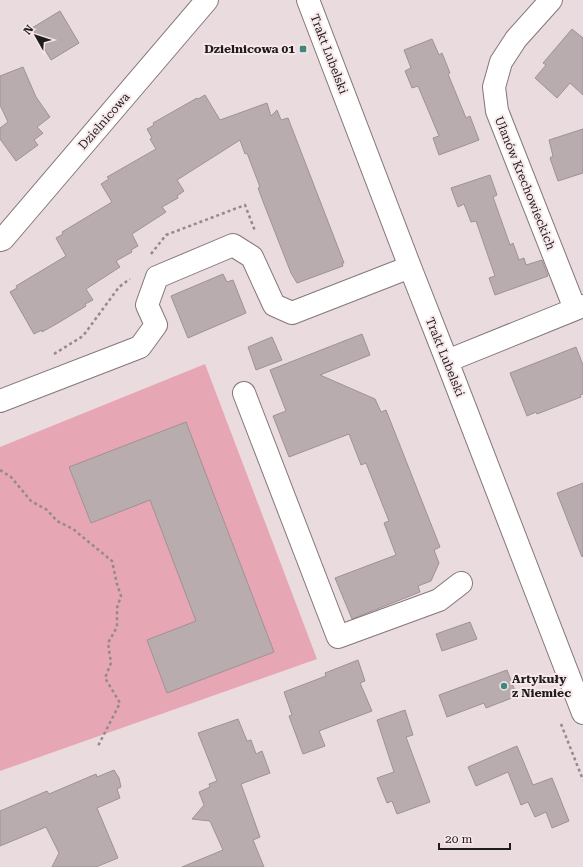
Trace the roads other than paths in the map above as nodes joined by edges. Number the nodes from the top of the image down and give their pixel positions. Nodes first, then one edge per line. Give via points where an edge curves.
1 (207, 0) edge
2 (308, 0) edge
3 (551, 0) edge
4 (0, 240) edge
5 (410, 267) junction
6 (579, 307) edge
7 (447, 361) junction
8 (244, 393) dead end
9 (0, 401) edge
10 (461, 583) dead end
11 (583, 713) edge

1 - 4 street, Dzielnicowa
2 - 5 street, Trakt Lubelski
3 - 6 street, Ułanów Krechowieckich via 516,39 502,62 494,87 496,111
5 - 7 street, Trakt Lubelski
5 - 9 street via 292,313 274,305 252,257 233,245 158,277 147,305 156,325 140,347
6 - 7 street
7 - 11 street, Trakt Lubelski
8 - 10 street via 338,637 439,600

